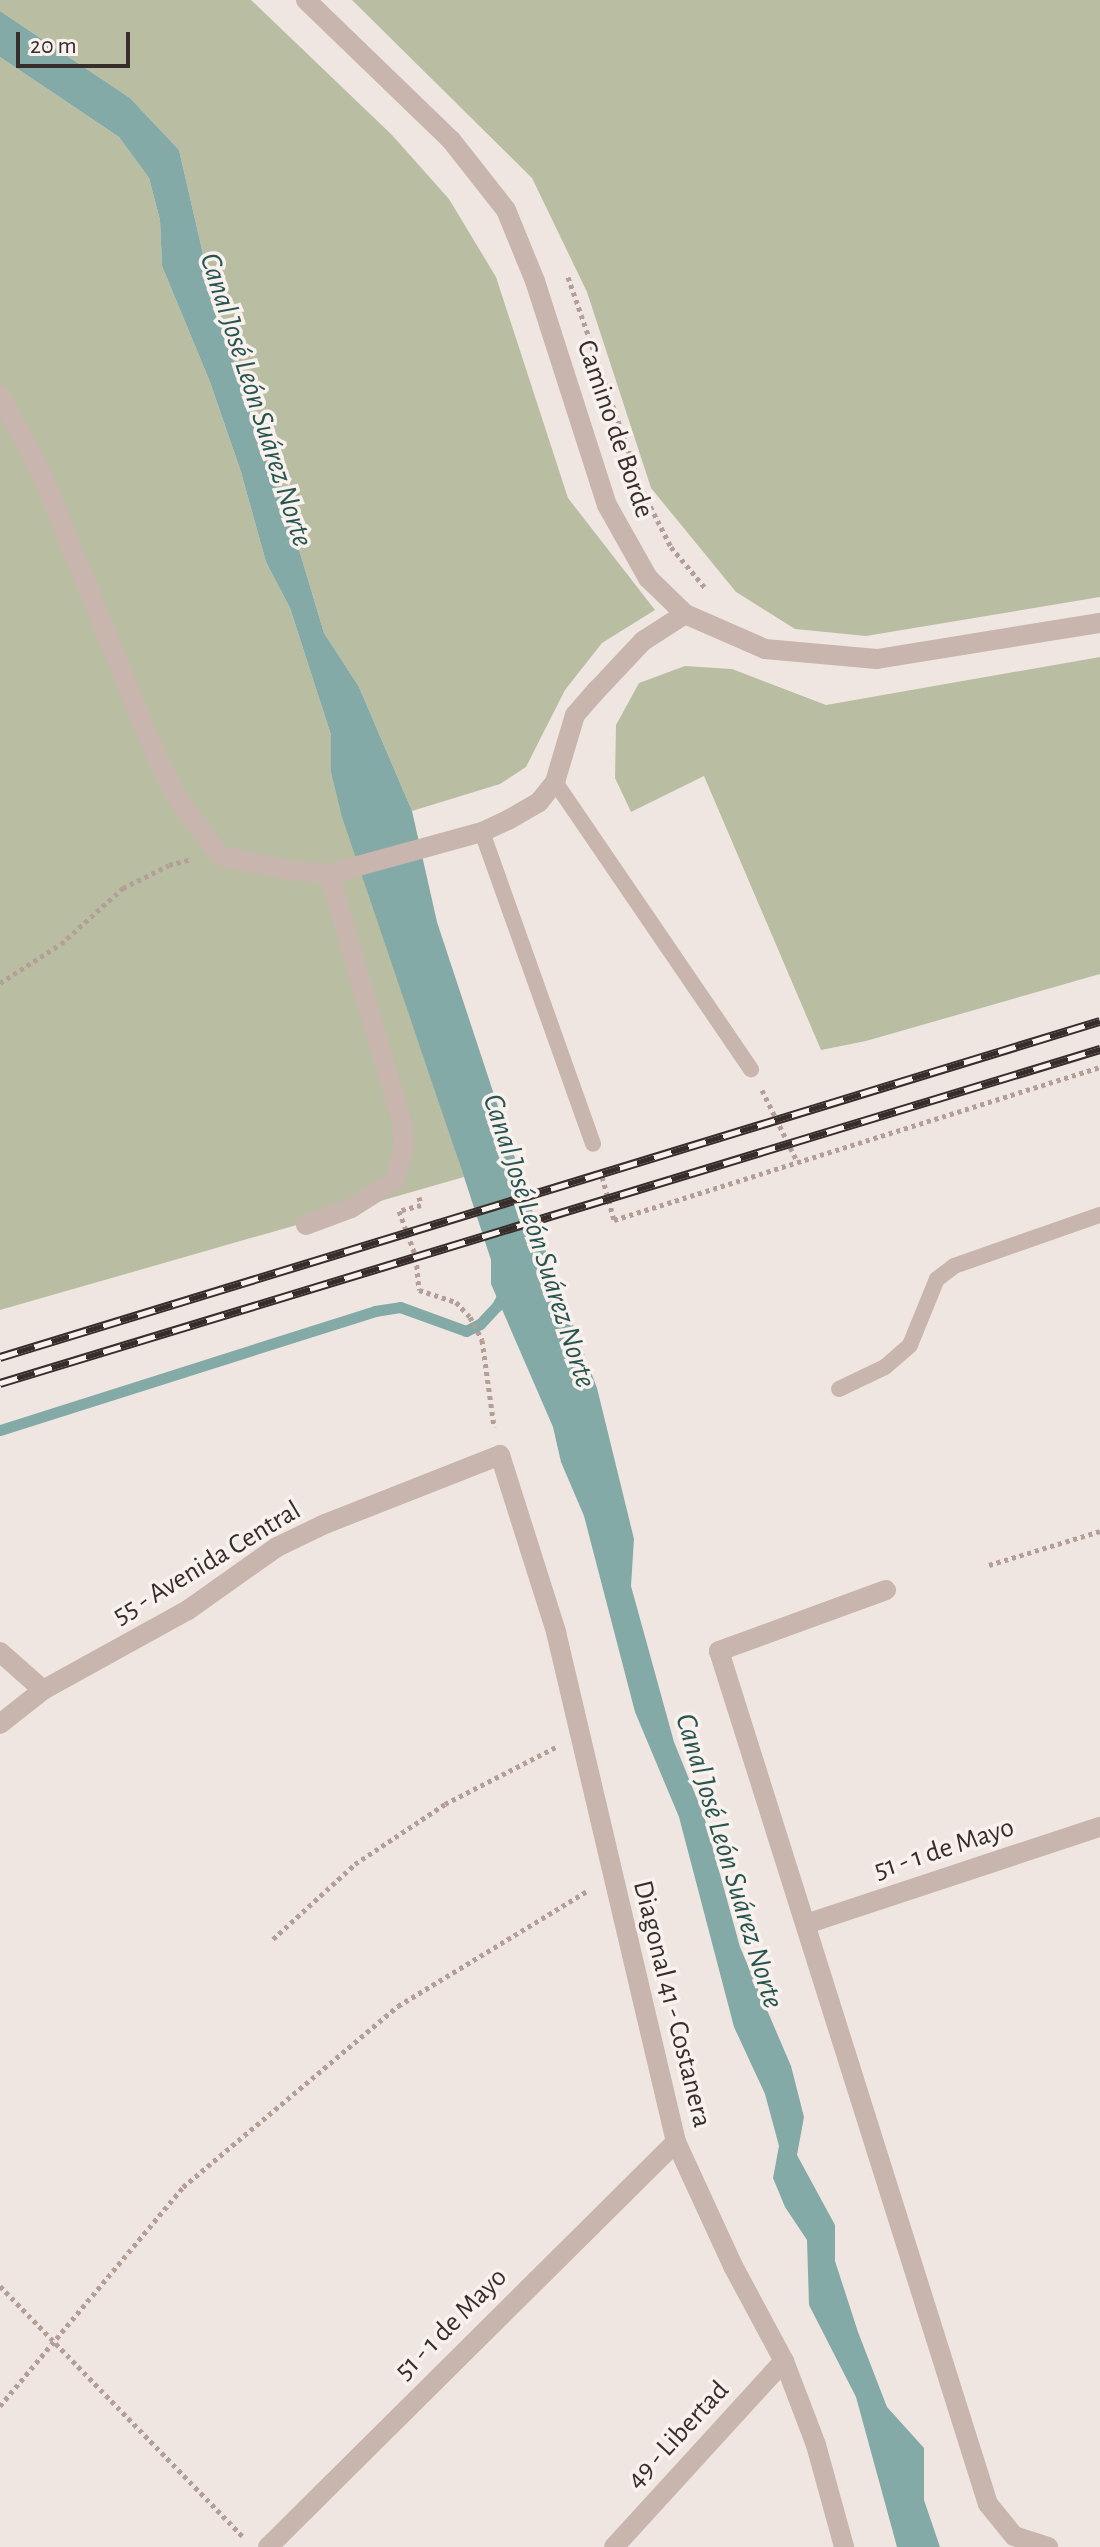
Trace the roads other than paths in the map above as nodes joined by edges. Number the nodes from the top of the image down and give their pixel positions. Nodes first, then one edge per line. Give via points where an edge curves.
1 (306, 0) edge
2 (0, 396) edge
3 (685, 614) junction
4 (1100, 623) edge
5 (555, 782) junction
6 (482, 832) junction
7 (337, 870) junction
8 (751, 1069) road end
9 (593, 1144) road end
10 (1100, 1215) edge
11 (306, 1225) dead end
12 (839, 1389) dead end
13 (500, 1455) joint
14 (886, 1590) dead end
15 (0, 1652) edge
16 (43, 1690) junction
17 (0, 1724) edge
18 (1100, 1827) edge
19 (806, 1924) junction
20 (676, 2142) junction
21 (784, 2361) junction
22 (268, 2547) edge
23 (614, 2547) edge
24 (844, 2547) edge
25 (1048, 2547) edge

1 - 3 street, Camino de Borde via 451,140 506,210 535,281 607,505 648,578
2 - 7 street via 40,470 178,799 221,856 290,870
3 - 4 street, Camino de Borde via 765,649 877,659
3 - 5 street via 643,641 575,715
5 - 6 street via 539,802
5 - 8 lane
6 - 7 street
6 - 9 lane
7 - 11 street via 402,1122 404,1148 394,1181 351,1208
10 - 12 lane via 954,1266 937,1279 910,1345 885,1367
13 - 16 street, 55 - Avenida Central via 277,1547 188,1610
13 - 20 street, Diagonal 41 - Costanera via 556,1632
14 - 19 street via 719,1651
15 - 16 street
16 - 17 street, 55 - Avenida Central
18 - 19 street, 51 - 1 de Mayo
19 - 25 street via 988,2504 1014,2536
20 - 21 street, Diagonal 41 - Costanera
20 - 22 street, 51 - 1 de Mayo
21 - 23 street, 49 - Libertad
21 - 24 street, Diagonal 41 - Costanera via 816,2445

